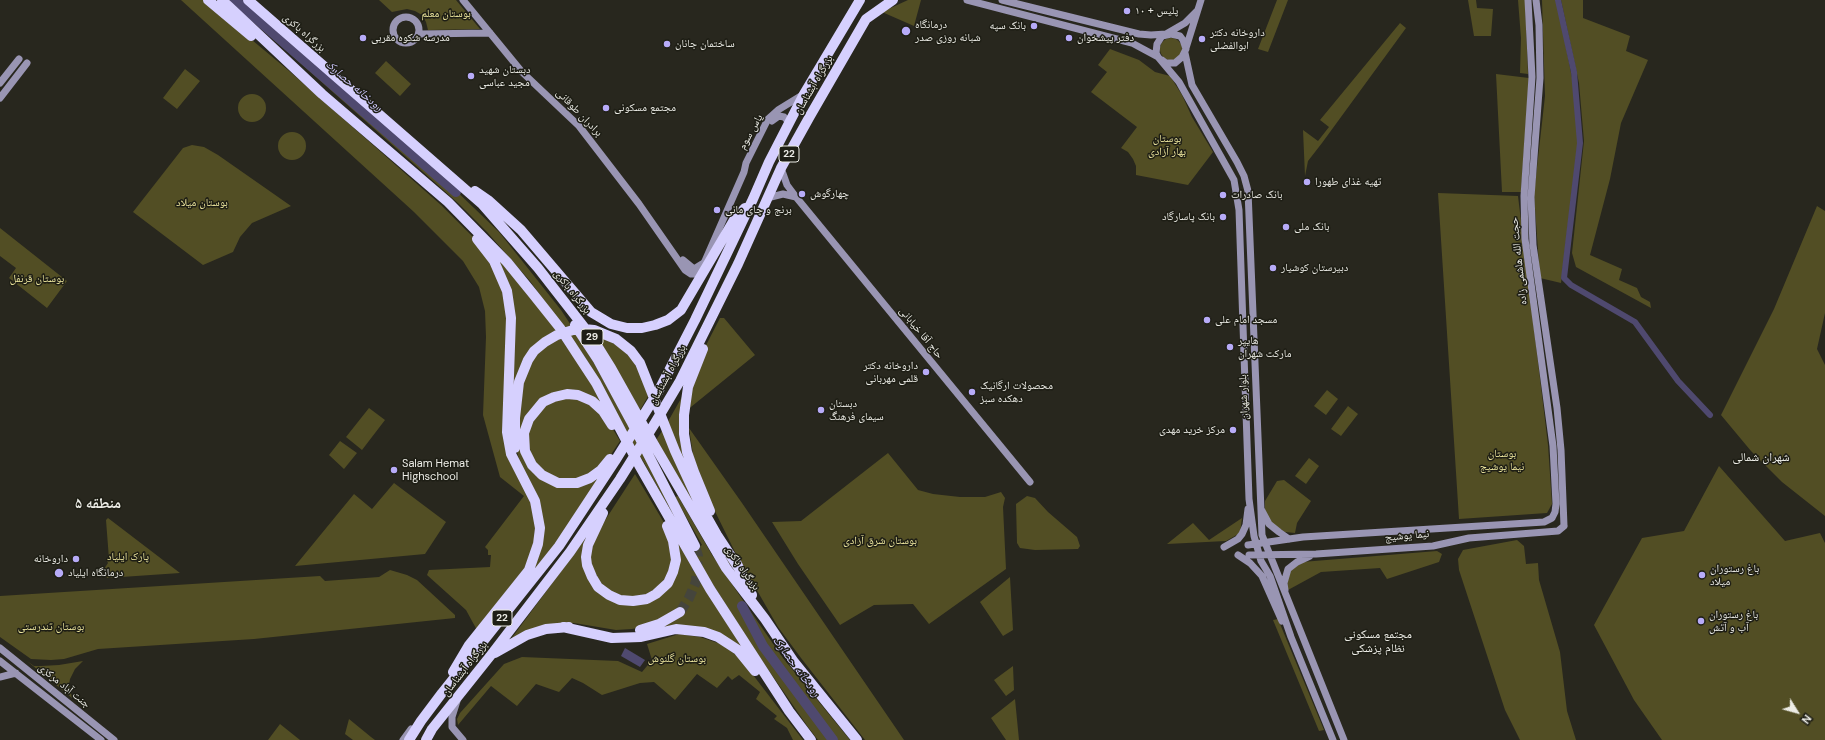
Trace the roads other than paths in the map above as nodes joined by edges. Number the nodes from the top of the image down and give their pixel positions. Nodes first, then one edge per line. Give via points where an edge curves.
1 (208, 0) edge
2 (222, 0) edge
3 (248, 0) edge
4 (463, 0) edge
5 (860, 0) edge
6 (892, 0) edge
7 (967, 0) edge
8 (1002, 0) edge
9 (1201, 0) edge
10 (1528, 0) edge
11 (1536, 0) edge
12 (853, 12) junction
13 (1197, 12) junction
14 (866, 19) junction
15 (490, 33) junction
16 (419, 34) dead end
17 (1166, 34) junction
18 (1185, 51) junction
19 (19, 59) dead end
20 (1160, 59) junction
21 (27, 63) dead end
22 (302, 75) junction
23 (0, 83) edge
24 (804, 94) junction
25 (0, 98) edge
26 (788, 126) junction
27 (781, 168) junction
28 (444, 170) junction
29 (744, 172) junction
30 (796, 197) junction
31 (767, 198) junction
32 (753, 199) junction
33 (448, 202) junction
34 (705, 261) joint
35 (738, 264) junction
36 (556, 291) junction
37 (637, 426) junction
38 (638, 463) junction
39 (644, 473) junction
40 (525, 478) junction
41 (620, 479) junction
42 (1030, 482) dead end
43 (1249, 499) junction
44 (1260, 507) junction
45 (1552, 518) junction
46 (1564, 526) junction
47 (1286, 540) junction
48 (1264, 543) junction
49 (1252, 545) junction
50 (696, 546) tunnel mouth
51 (1224, 547) dead end
52 (1259, 554) junction
53 (1269, 554) junction
54 (1287, 554) junction
55 (1316, 554) junction
56 (1238, 555) dead end
57 (1249, 555) dead end
58 (740, 570) junction
59 (1285, 596) junction
60 (680, 612) tunnel mouth
61 (765, 619) junction
62 (563, 627) junction
63 (1291, 637) junction
64 (1, 650) edge
65 (491, 655) junction
66 (1, 664) edge
67 (16, 673) junction
68 (0, 677) edge
69 (442, 693) junction
70 (458, 697) junction
71 (789, 711) junction
72 (427, 714) junction
73 (438, 721) junction
74 (101, 740) edge
75 (114, 740) edge
76 (403, 740) edge
77 (409, 740) edge
78 (426, 740) edge
79 (430, 740) edge
80 (463, 740) edge
81 (811, 740) edge
82 (857, 740) edge
83 (1332, 740) edge
84 (1344, 740) edge

1 - 22 highway
2 - 22 highway, 29
3 - 28 highway, بزرگراه باکری / 29
4 - 15 street, برادران طوقانی
5 - 12 highway, بزرگراه آبشناسان / 22
6 - 14 highway, بزرگراه آبشناسان / 22
7 - 20 street, بلوار شهران via 1132,43
8 - 17 street via 1139,34
9 - 13 street
10 - 45 street, حجت الله هاشمی زاده via 1532,77 1524,196 1525,239 1553,446 1556,504
11 - 46 street via 1540,78 1531,197 1533,245 1557,408 1562,458
12 - 14 highway via 862,10 866,14
12 - 24 highway, بزرگراه آبشناسان / 22
13 - 17 street via 1185,23
13 - 18 street
14 - 27 highway, بزرگراه آبشناسان / 22
15 - 16 street
15 - 34 street, برادران طوقانی via 522,72 579,126 672,248 685,270 696,274
17 - 18 street via 1180,36
17 - 20 street via 1156,44 1156,53
18 - 20 street via 1175,63 1166,63
18 - 44 street, بلوار شهران via 1192,85 1237,162 1248,191
19 - 23 street
20 - 43 street, بلوار شهران via 1179,82 1228,167 1238,193
21 - 25 street
22 - 33 highway, 29
24 - 26 highway, بزرگراه آبشناسان / 22
24 - 29 street, یاس سوم via 768,119
26 - 29 street, یاس سوم via 788,121 784,117 779,116 772,120
26 - 32 highway, بزرگراه آبشناسان / 22
27 - 30 street, حاج آقا خیابانی via 787,185
27 - 31 highway, بزرگراه آبشناسان / 22
28 - 32 highway via 488,200 521,230 591,312 611,324 626,328 655,325 668,320 681,310 734,220
28 - 36 highway, بزرگراه باکری / 29 via 482,204
29 - 34 street, یاس سوم
30 - 31 street via 783,194
30 - 42 street, حاج آقا خیابانی
31 - 35 highway, بزرگراه آبشناسان / 22
32 - 37 highway, بزرگراه آبشناسان / 22 via 695,320 659,390
33 - 38 highway, 29 via 507,262 560,328 596,383
33 - 40 highway via 489,254 507,291 511,318 507,432 511,454
35 - 41 highway, بزرگراه آبشناسان / 22 via 671,398
35 - 58 highway via 691,378 684,424 685,443 694,472
36 - 50 highway via 598,360
36 - 61 highway, بزرگراه باکری / 29 via 591,336 726,568
37 - 38 highway via 613,455 601,470 584,481 569,484 551,480 536,470 527,456 523,440 526,424 537,408 548,399 566,394 583,397 604,411
37 - 69 highway, بزرگراه آبشناسان / 22 via 559,546
38 - 39 highway, 29
39 - 41 highway via 660,514 672,536 676,560 674,572 664,587 651,597 638,601 620,600 602,590 592,577 587,561 590,539
39 - 71 highway, 29 via 710,589
40 - 58 highway via 516,455 517,391 521,373 534,351 557,334 573,330 594,330 616,339 631,351 640,363 675,451 700,505
40 - 69 highway via 535,501 540,528 532,564 522,581 469,645
41 - 65 highway, بزرگراه آبشناسان / 22 via 570,552
43 - 49 street, بلوار شهران
43 - 51 street via 1244,530 1238,539
44 - 47 street via 1269,524
44 - 48 street, بلوار شهران
45 - 46 street
45 - 47 street, نیما یوشیج via 1544,522
46 - 55 street, نیما یوشیج via 1558,531 1469,538 1433,546
47 - 48 street, نیما یوشیج
47 - 54 street via 1279,547
48 - 49 street, نیما یوشیج
48 - 53 street, بلوار شهران
49 - 52 street, بلوار شهران
52 - 53 street, نیما یوشیج
52 - 57 street, نیما یوشیج
52 - 63 street, بلوار شهران via 1270,576
53 - 54 street, نیما یوشیج
53 - 59 street, بلوار شهران
54 - 55 street, نیما یوشیج
55 - 59 street via 1288,569 1284,583
56 - 63 street via 1262,576
58 - 61 highway
59 - 84 street, بلوار شهران
60 - 62 highway via 660,624 633,632
61 - 82 highway, بزرگراه باکری / 29 via 794,662
62 - 65 highway via 527,635
62 - 71 highway via 612,638 641,637 676,629 711,634 738,650
63 - 83 street, بلوار شهران
64 - 66 street
64 - 75 street, جنت آباد مرکزی
65 - 70 highway, بزرگراه آبشناسان / 22
66 - 67 street, جنت آباد مرکزی
67 - 68 street
67 - 74 street, جنت آباد مرکزی
69 - 72 highway, بزرگراه آبشناسان / 22
70 - 73 highway, بزرگراه آبشناسان / 22
70 - 80 street via 452,727
71 - 81 highway, 29
72 - 76 street
72 - 77 highway, بزرگراه آبشناسان / 22
73 - 78 highway, بزرگراه آبشناسان / 22
73 - 79 street

